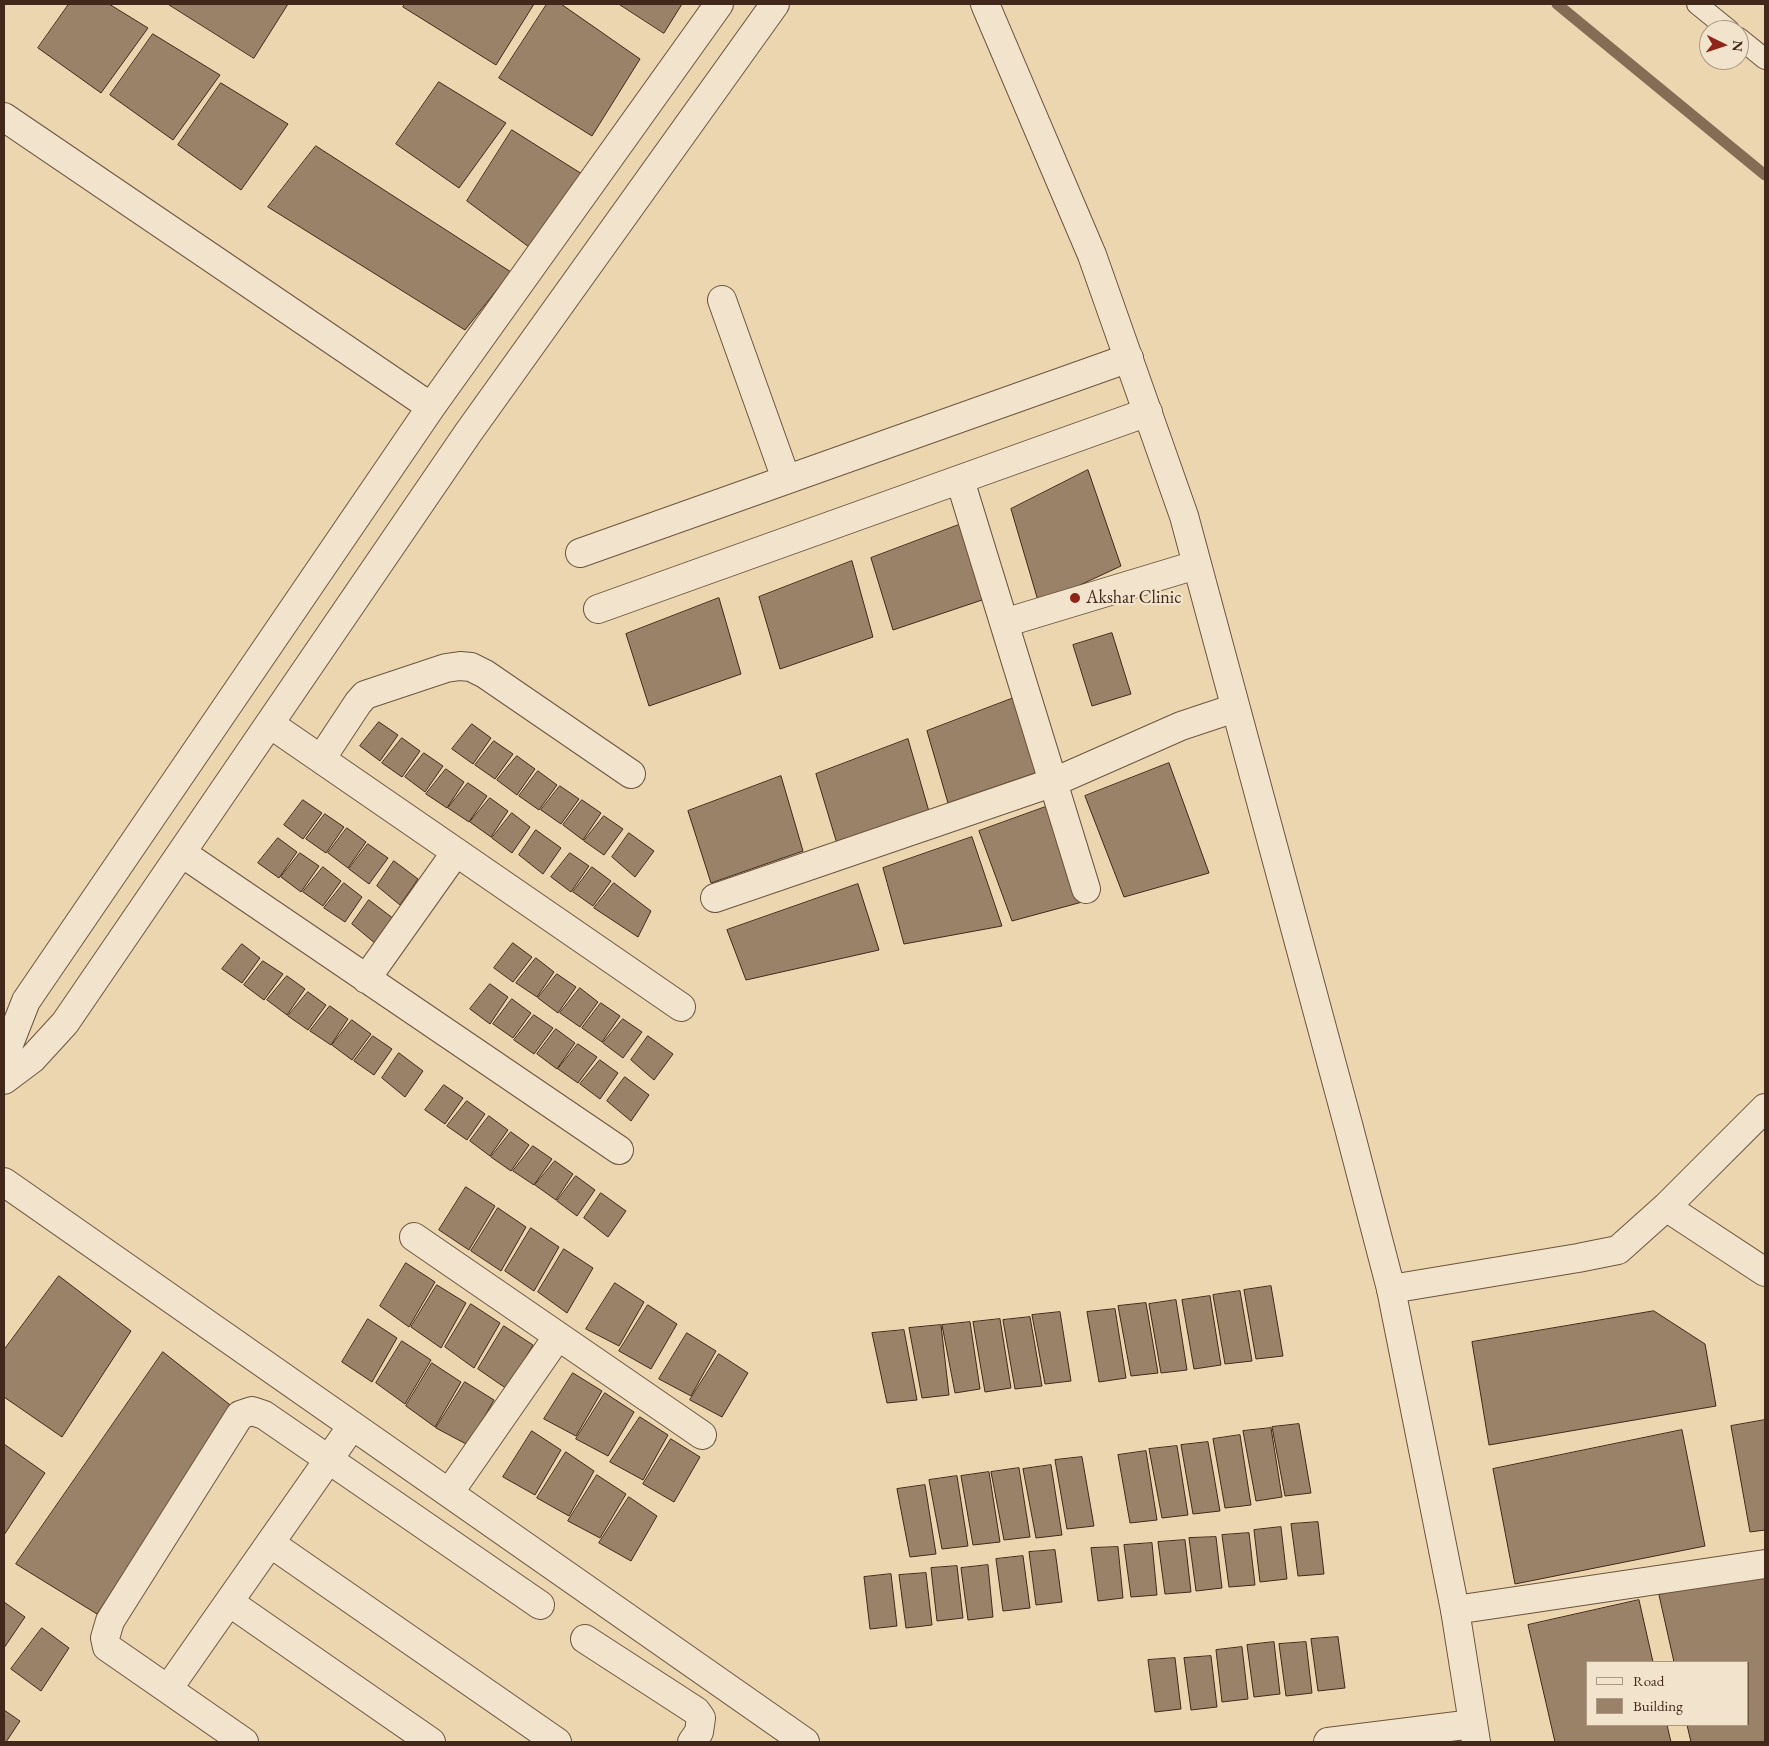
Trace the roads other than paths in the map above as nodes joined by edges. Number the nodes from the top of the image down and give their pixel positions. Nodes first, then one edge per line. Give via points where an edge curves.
1 (719, 4) edge
2 (775, 4) edge
3 (985, 4) edge
4 (1696, 4) edge
5 (1716, 20) edge
6 (1749, 46) edge
7 (1765, 59) edge
8 (4, 117) edge
9 (722, 300) dead end
10 (1129, 358) junction
11 (432, 407) junction
12 (1148, 412) junction
13 (786, 479) junction
14 (960, 480) junction
15 (580, 553) dead end
16 (1196, 565) junction
17 (598, 609) dead end
18 (1004, 623) junction
19 (1235, 708) junction
20 (270, 724) junction
21 (321, 759) junction
22 (631, 774) dead end
23 (1054, 782) junction
24 (456, 852) junction
25 (182, 854) junction
26 (1086, 889) dead end
27 (715, 898) dead end
28 (366, 979) junction
29 (681, 1007) dead end
30 (4, 1057) edge
31 (4, 1080) edge
32 (1765, 1108) edge
33 (619, 1150) dead end
34 (4, 1182) edge
35 (1666, 1207) junction
36 (414, 1237) dead end
37 (1765, 1272) edge
38 (1391, 1289) junction
39 (558, 1336) junction
40 (352, 1426) junction
41 (702, 1434) dead end
42 (330, 1459) junction
43 (449, 1493) junction
44 (270, 1543) junction
45 (1765, 1564) edge
46 (229, 1602) junction
47 (540, 1605) dead end
48 (1455, 1610) junction
49 (585, 1639) dead end
50 (168, 1689) junction
51 (522, 1733) edge
52 (1475, 1733) edge
53 (244, 1742) edge
54 (431, 1742) edge
55 (557, 1742) edge
56 (692, 1742) edge
57 (805, 1742) edge
58 (1328, 1742) edge

1 - 11 street
2 - 20 street via 468,433
3 - 10 street via 1092,255
4 - 5 lane
6 - 7 lane
8 - 11 street
9 - 13 street
10 - 12 street
10 - 13 street
11 - 30 street via 26,1001
12 - 14 street
12 - 16 street via 1184,516
13 - 15 street
14 - 17 street
14 - 18 street
16 - 18 street
16 - 19 street
18 - 23 street
19 - 23 street via 1181,726
19 - 38 street
20 - 21 street
20 - 25 street
21 - 22 street via 365,696 460,666 485,674
21 - 24 street
23 - 26 street
23 - 27 street
24 - 28 street
24 - 29 street
25 - 28 street
25 - 31 street via 65,1023 32,1059
28 - 33 street
32 - 35 street
34 - 40 street
35 - 37 street
35 - 38 street via 1618,1250
36 - 39 street
38 - 48 street
39 - 41 street
39 - 43 street
40 - 42 street
40 - 43 street
42 - 44 street
42 - 47 street
42 - 50 street via 264,1415 252,1411 240,1415 110,1621 105,1638 107,1647
43 - 57 street
44 - 46 street
44 - 51 street
45 - 48 street
46 - 50 street
46 - 54 street
48 - 52 street
49 - 56 street via 696,1711 701,1718 699,1732
50 - 53 street
51 - 55 street
52 - 58 street

